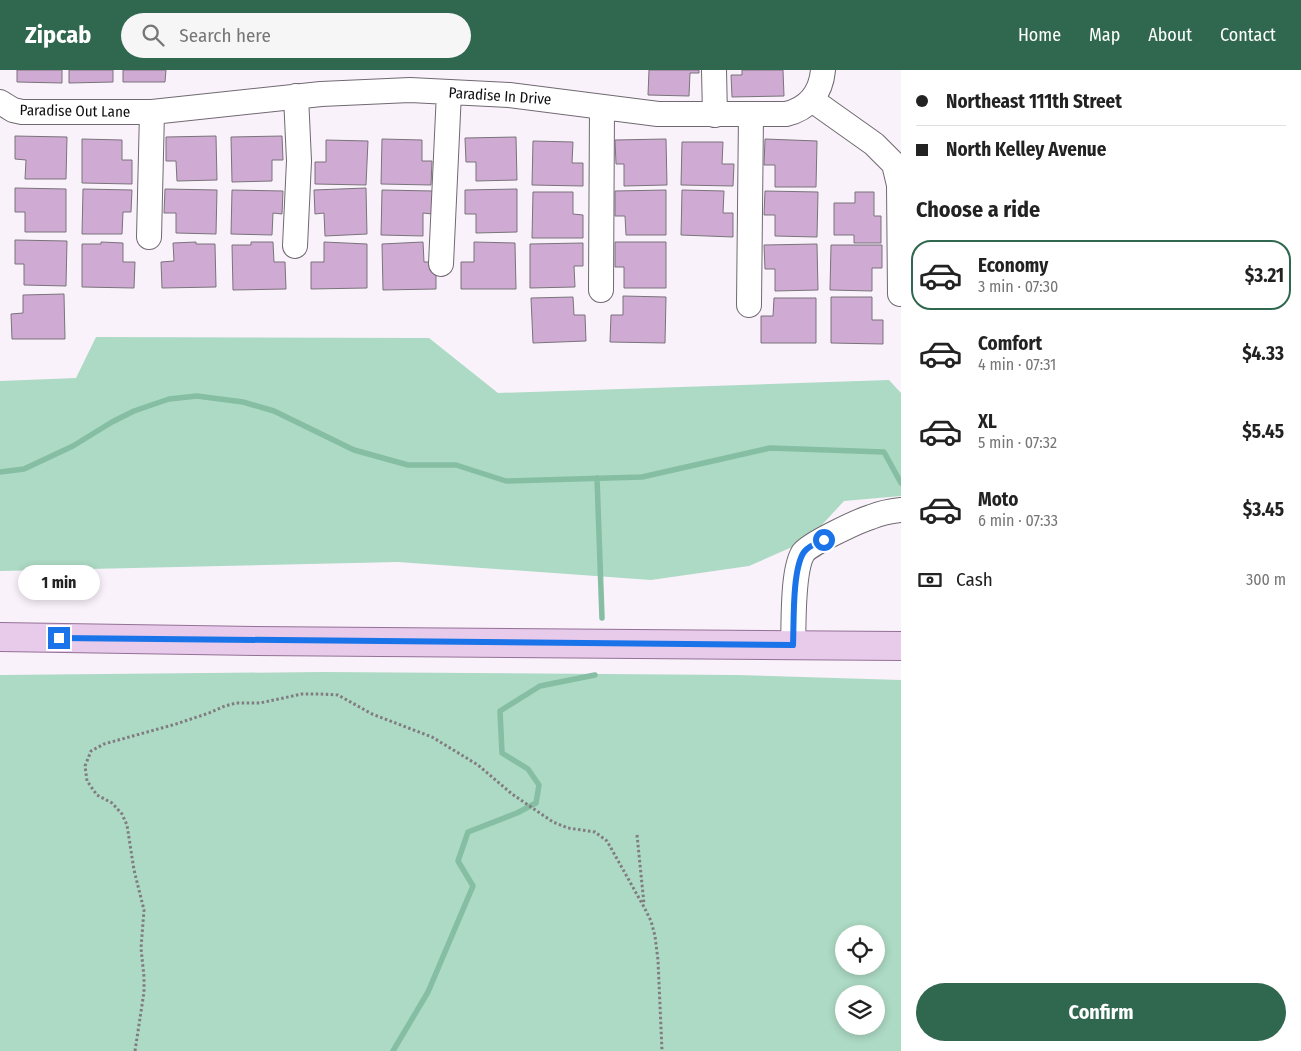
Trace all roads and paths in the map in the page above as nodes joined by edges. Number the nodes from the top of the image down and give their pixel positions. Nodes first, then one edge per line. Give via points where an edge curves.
1 (714, 70) edge
2 (823, 70) edge
3 (449, 92) junction
4 (296, 96) junction
5 (812, 100) junction
6 (0, 102) edge
7 (602, 106) junction
8 (152, 112) junction
9 (751, 114) junction
10 (715, 115) junction
11 (148, 237) dead end
12 (295, 246) dead end
13 (441, 264) dead end
14 (601, 290) dead end
15 (900, 294) edge
16 (749, 305) dead end
17 (901, 510) edge
18 (0, 638) edge
19 (793, 645) junction
20 (901, 646) edge
21 (637, 835) dead end
22 (644, 907) junction
23 (135, 1051) edge
24 (662, 1051) edge

1 - 10 street
2 - 5 street via 818,91
3 - 4 street, Paradise In Drive via 386,91
3 - 7 street, Paradise In Drive
3 - 13 street
4 - 8 street, Paradise In Drive
4 - 12 street via 299,161
5 - 9 street, Paradise In Drive via 795,112
5 - 15 street via 874,144 894,164 899,185
6 - 8 street, Paradise Out Lane via 22,112
7 - 10 street, Paradise In Drive via 658,114
7 - 14 street
8 - 11 street
9 - 10 street, Paradise In Drive
9 - 16 street
17 - 19 street via 858,522 803,553 797,576
18 - 19 main road
19 - 20 main road
21 - 22 path
22 - 23 path via 607,841 595,832 553,822 478,765 432,737 372,714 338,695 302,694 225,706 104,744 91,751 85,766 87,781 97,795 112,803 122,814 127,825 144,910 141,948 144,992
22 - 24 path via 651,921 658,960

